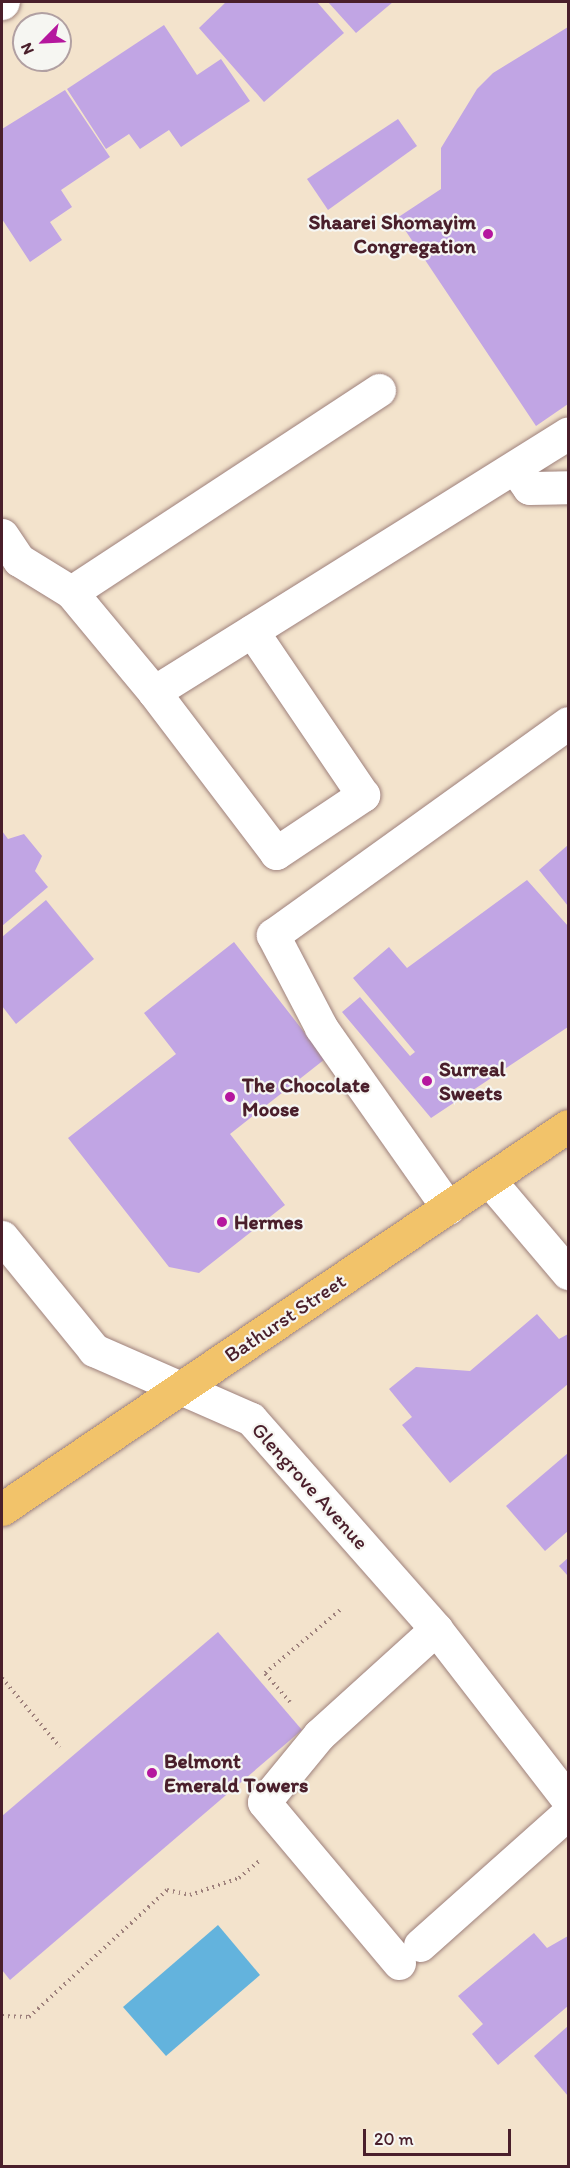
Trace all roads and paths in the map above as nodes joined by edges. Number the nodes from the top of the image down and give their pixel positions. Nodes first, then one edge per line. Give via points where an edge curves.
1 (380, 390) dead end
2 (568, 433) edge
3 (515, 468) junction
4 (568, 487) edge
5 (2, 536) edge
6 (71, 592) junction
7 (252, 631) junction
8 (154, 692) junction
9 (568, 723) edge
10 (568, 1126) edge
11 (489, 1180) junction
12 (448, 1208) junction
13 (2, 1237) edge
14 (568, 1273) edge
15 (180, 1390) junction
16 (2, 1509) edge
17 (340, 1610) dead end
18 (436, 1629) junction
19 (2, 1678) edge
20 (318, 1735) junction
21 (60, 1747) dead end
22 (568, 1800) edge
23 (568, 1813) edge
24 (290, 1833) junction
25 (2, 2016) edge

1 - 6 street
2 - 3 street
3 - 4 street via 529,488
3 - 7 street
5 - 6 street via 19,560
6 - 8 street
7 - 8 street
7 - 8 street via 363,795 276,854
9 - 12 street via 273,935 321,1027
10 - 11 main road, Bathurst Street
11 - 12 main road, Bathurst Street
11 - 14 street
12 - 15 main road, Bathurst Street
13 - 15 street, Glengrove Avenue via 94,1350
15 - 16 main road, Bathurst Street
15 - 18 street, Glengrove Avenue via 251,1419
17 - 20 path via 265,1673
18 - 20 street
18 - 22 street, Glengrove Avenue
19 - 21 path
20 - 24 street via 264,1802
23 - 24 street via 409,1954
24 - 25 path via 239,1878 190,1895 167,1890 28,2018

